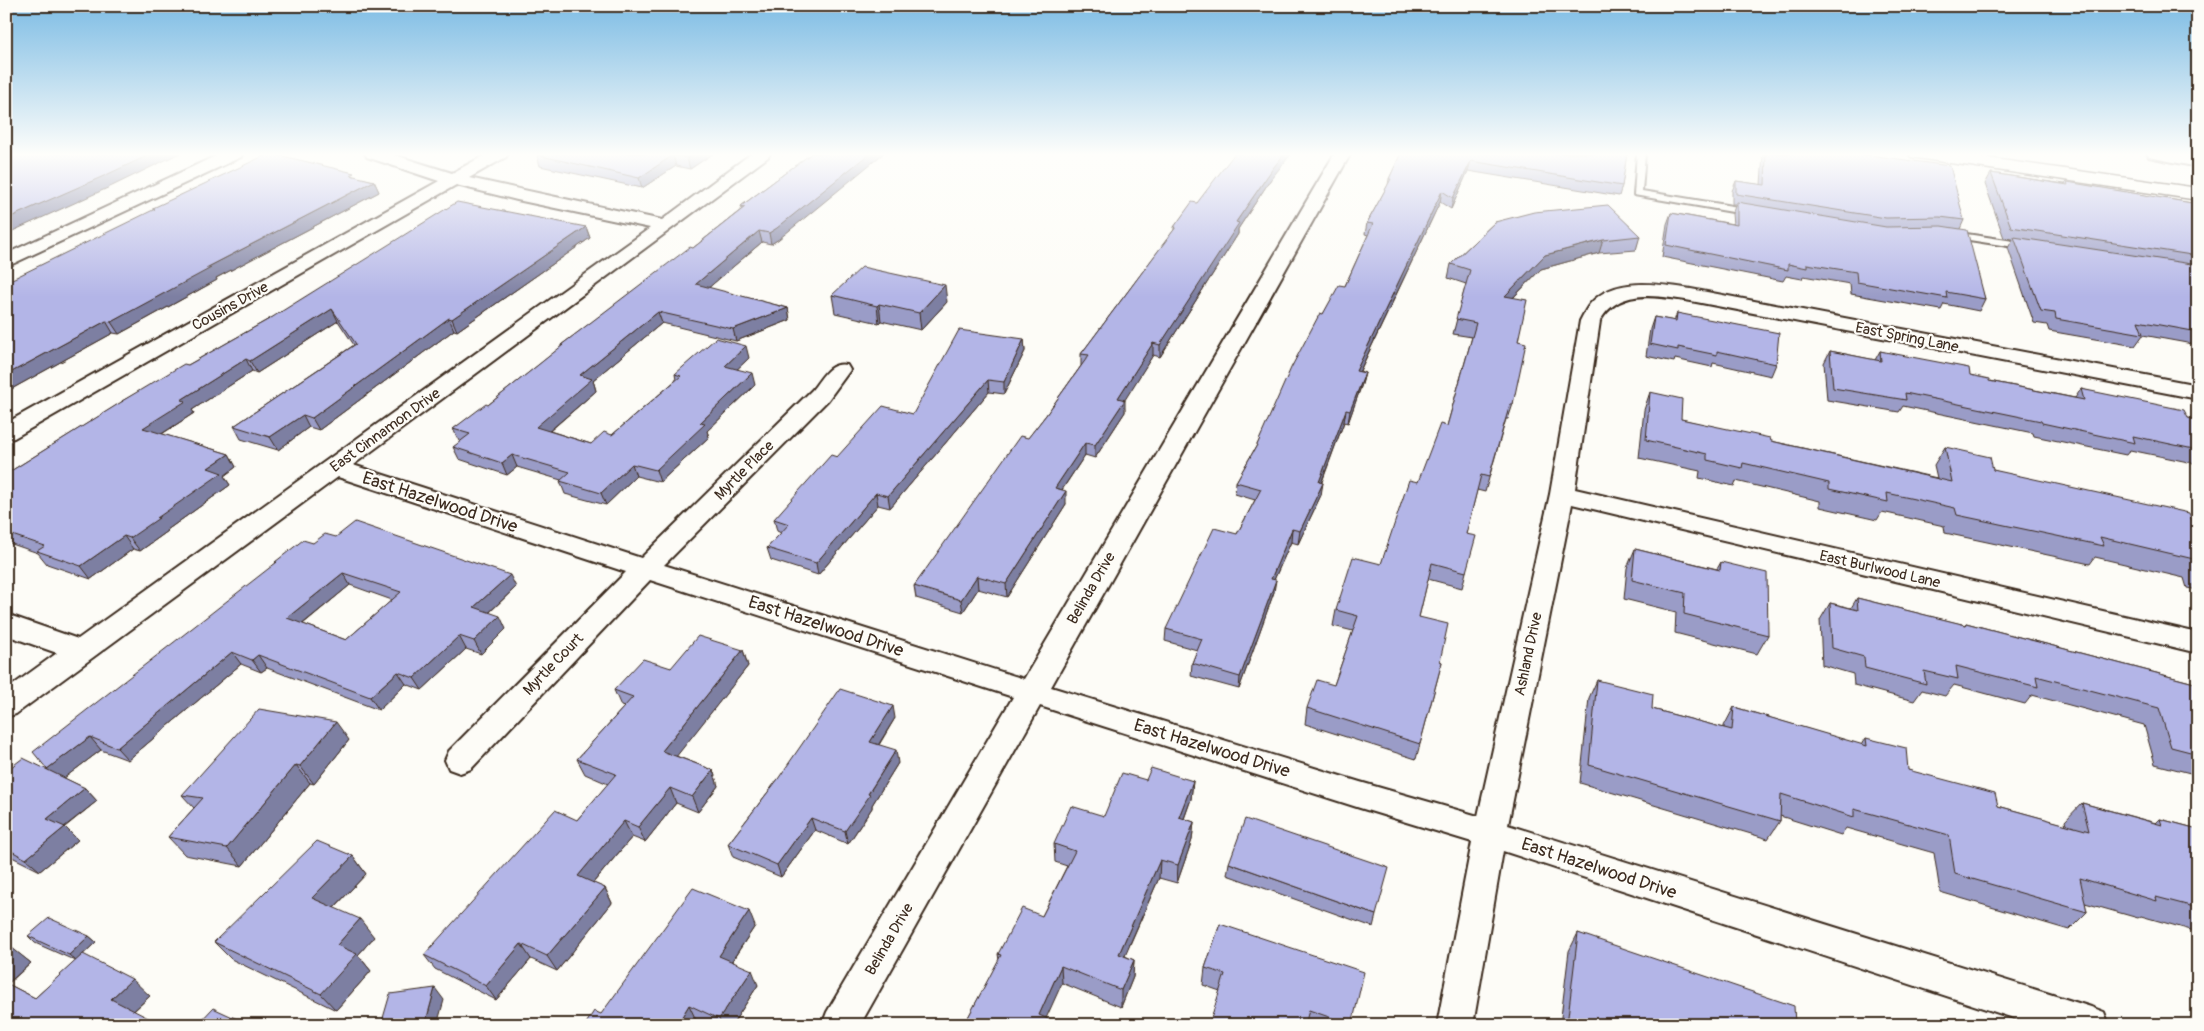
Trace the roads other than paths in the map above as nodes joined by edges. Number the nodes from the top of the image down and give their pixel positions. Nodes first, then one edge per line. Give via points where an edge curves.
1 (133, 201) edge
2 (417, 201) edge
3 (551, 201) edge
4 (698, 201) edge
5 (1315, 201) edge
6 (1686, 201) edge
7 (1764, 214) edge
8 (665, 226) junction
9 (1945, 234) edge
10 (2032, 247) edge
11 (6, 261) edge
12 (1617, 294) joint
13 (839, 370) dead end
14 (2198, 392) edge
15 (6, 433) edge
16 (334, 467) junction
17 (1562, 494) junction
18 (646, 568) junction
19 (6, 624) edge
20 (2198, 643) edge
21 (81, 651) junction
22 (1031, 692) junction
23 (6, 706) edge
24 (460, 760) dead end
25 (1490, 833) junction
26 (840, 1025) edge
27 (1455, 1025) edge
28 (2091, 1025) edge

1 - 11 street
2 - 15 street, Cousins Drive
3 - 8 street
4 - 8 street, East Cinnamon Drive
5 - 22 street, Belinda Drive
6 - 7 lane
8 - 16 street, East Cinnamon Drive
9 - 10 lane
12 - 14 street, East Spring Lane via 1642,290 1691,295
12 - 17 street, Ashland Drive via 1603,302 1590,321
13 - 18 street, Myrtle Place via 820,395
16 - 18 street, East Hazelwood Drive
16 - 21 street, East Cinnamon Drive
17 - 20 street, East Burlwood Lane
17 - 25 street, Ashland Drive
18 - 22 street, East Hazelwood Drive
18 - 24 street, Myrtle Court
19 - 21 street
21 - 23 street, East Cinnamon Drive
22 - 25 street, East Hazelwood Drive
22 - 26 street, Belinda Drive
25 - 27 street, Ashland Drive
25 - 28 street, East Hazelwood Drive

